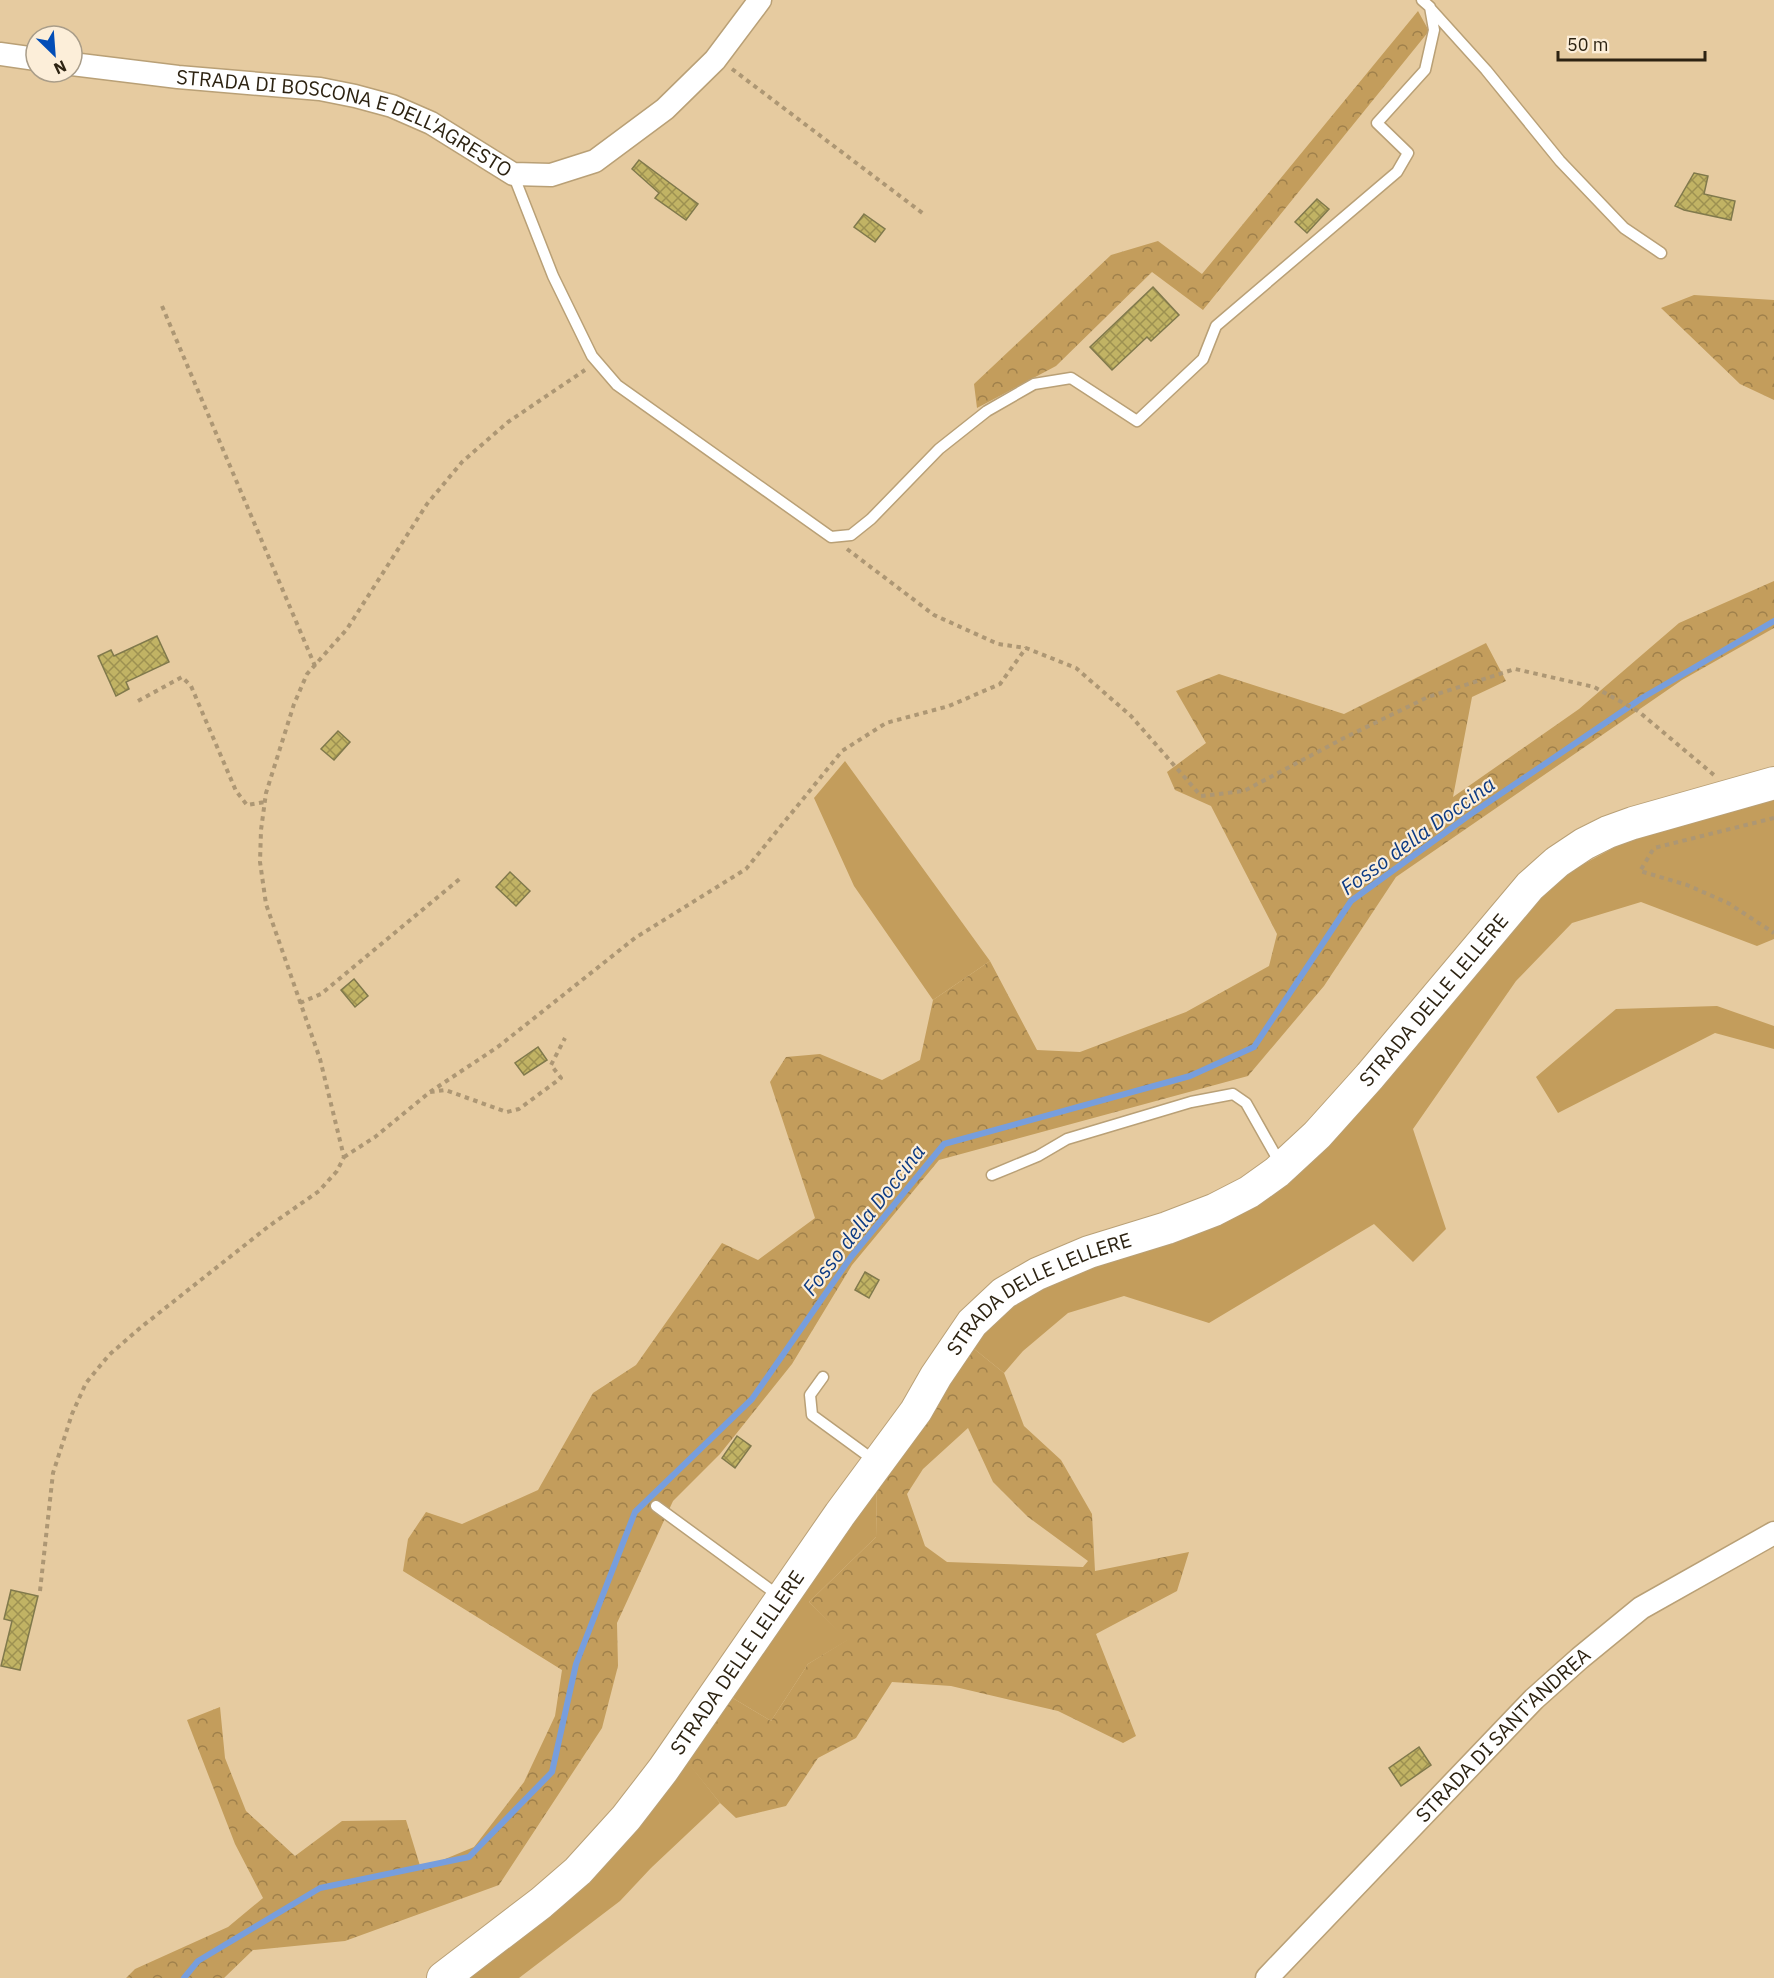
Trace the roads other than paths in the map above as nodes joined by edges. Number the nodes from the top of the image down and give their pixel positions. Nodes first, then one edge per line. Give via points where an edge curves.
1 (760, 0) edge
2 (1426, 4) edge
3 (0, 54) edge
4 (24, 57) edge
5 (84, 65) edge
6 (513, 174) junction
7 (1661, 253) dead end
8 (1774, 783) edge
9 (1282, 1167) junction
10 (992, 1175) dead end
11 (823, 1377) dead end
12 (877, 1463) junction
13 (656, 1506) dead end
14 (1774, 1533) edge
15 (782, 1598) junction
16 (443, 1978) edge
17 (1267, 1978) edge

1 - 6 street, STRADA DI BOSCONA E DELL'AGRESTO via 717,57 664,109 595,161 551,175
2 - 6 lane via 1434,30 1425,70 1377,123 1408,153 1397,172 1216,326 1203,359 1137,421 1071,378 1034,384 987,411 939,449 851,535 831,537 617,385 592,356 554,276
2 - 7 lane via 1560,161 1624,228
3 - 4 street
5 - 6 street, STRADA DI BOSCONA E DELL'AGRESTO via 320,89 355,96 431,123
8 - 9 street, STRADA DELLE LELLERE via 1608,832 1557,862 1530,886 1317,1135
9 - 10 lane via 1246,1103 1233,1094 1191,1102 1067,1139
9 - 12 street, STRADA DELLE LELLERE via 1250,1192 1214,1209 1089,1252 1004,1293 972,1323 916,1411
11 - 12 lane via 810,1395 812,1415
12 - 15 street, STRADA DELLE LELLERE
13 - 15 lane
14 - 17 street, STRADA DI SANT'ANDREA via 1641,1608 1580,1658 1534,1699
15 - 16 street, STRADA DELLE LELLERE via 626,1818 578,1871

